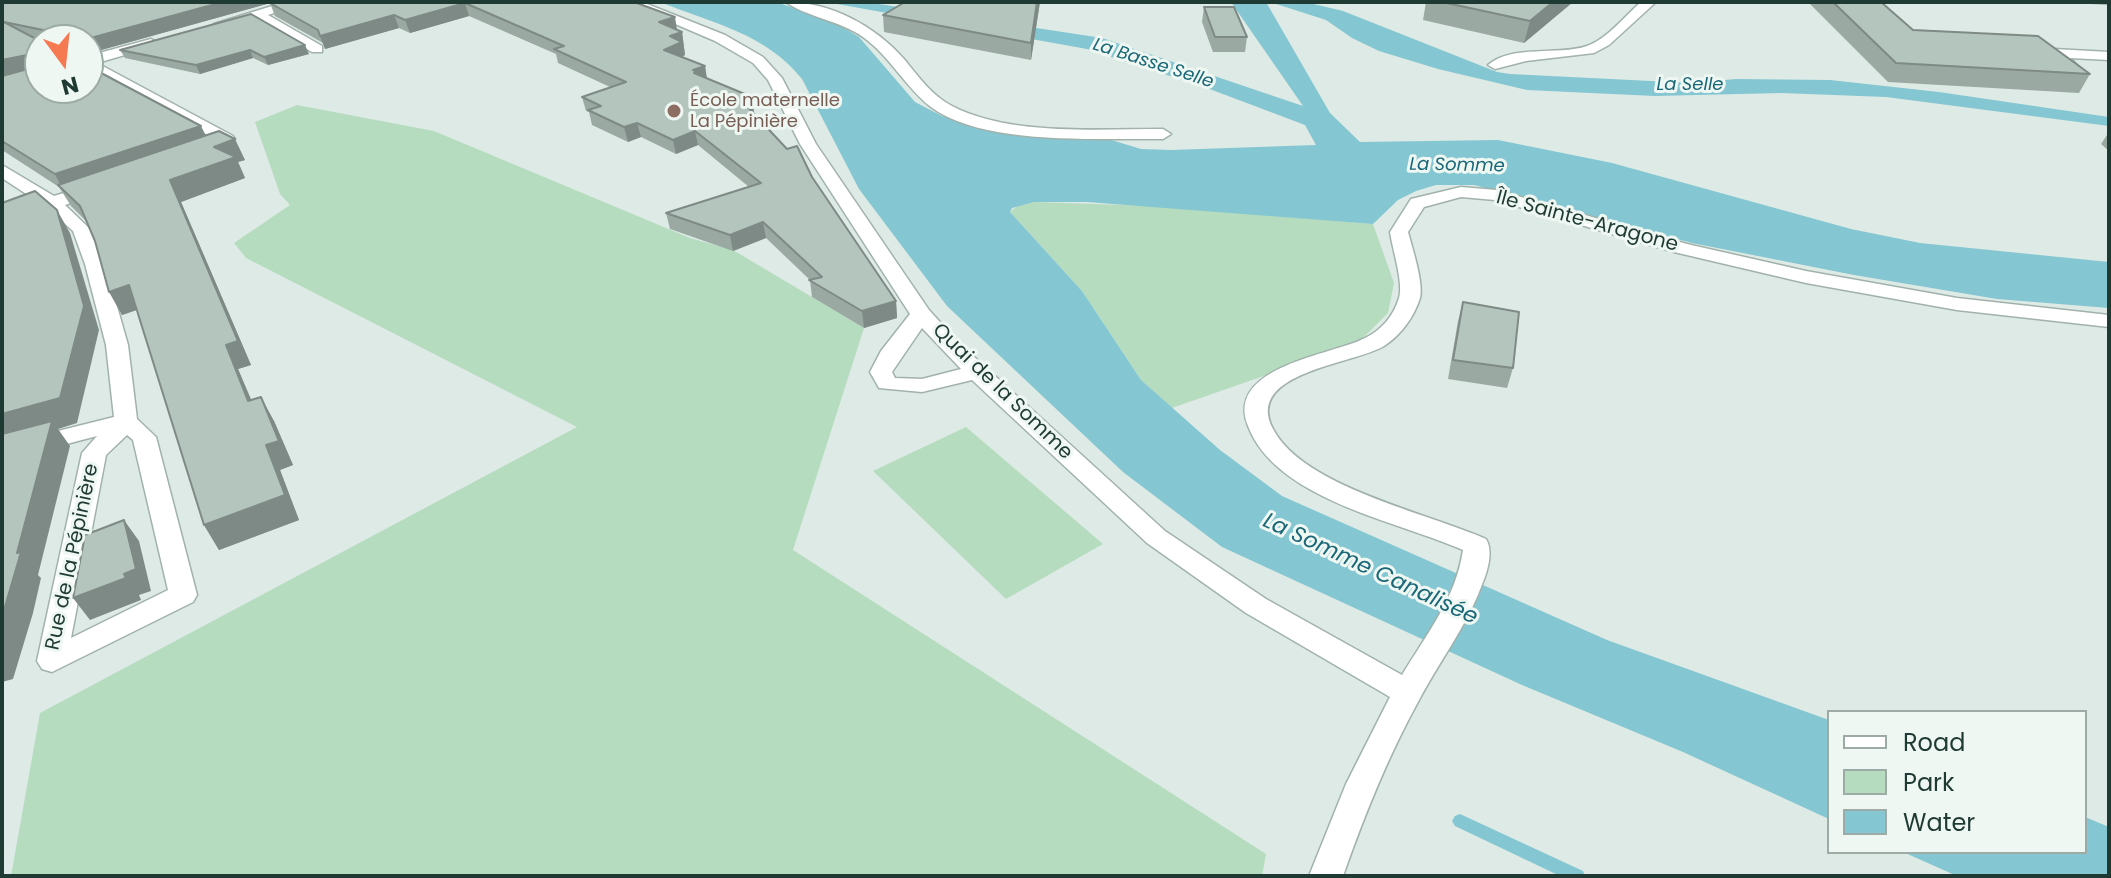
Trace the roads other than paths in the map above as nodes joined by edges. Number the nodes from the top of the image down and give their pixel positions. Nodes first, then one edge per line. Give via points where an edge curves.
1 (300, 2) edge
2 (631, 2) edge
3 (793, 2) edge
4 (1649, 2) edge
5 (257, 14) junction
6 (211, 27) edge
7 (165, 39) edge
8 (317, 49) edge
9 (2109, 56) edge
10 (104, 57) edge
11 (1495, 65) dead end
12 (104, 71) edge
13 (2082, 74) edge
14 (1163, 134) dead end
15 (193, 154) edge
16 (2, 170) edge
17 (108, 184) edge
18 (52, 203) junction
19 (27, 212) edge
20 (921, 314) junction
21 (2109, 321) edge
22 (977, 371) junction
23 (126, 422) junction
24 (2, 453) edge
25 (1407, 692) junction
26 (1326, 876) edge

1 - 5 street
2 - 20 street, Quai de la Somme via 720,38 758,60 775,78 808,144
3 - 14 street via 852,22 884,46 930,99 966,119 1025,129
4 - 11 street via 1589,50
5 - 6 street
5 - 8 street
7 - 10 street
9 - 13 street via 2054,53
12 - 15 street via 227,139
16 - 18 street, Rue de la Pépinière
17 - 18 street
18 - 19 street
18 - 23 street, Rue de la Pépinière via 81,229 95,264 117,345
20 - 22 street, Quai de la Somme
20 - 22 street via 881,372 887,383 905,388
21 - 25 street, Île Sainte-Aragone via 1980,309 1835,282 1705,254 1496,195 1461,192 1417,203 1399,232 1411,294 1390,332 1276,377 1261,391 1255,411 1261,432 1293,465 1343,494 1445,529 1477,546 1476,567
22 - 25 street, Quai de la Somme via 1156,537 1256,606
23 - 23 street, Rue de la Pépinière via 144,437 183,595 52,661 94,453
23 - 24 street
25 - 26 street via 1349,810

